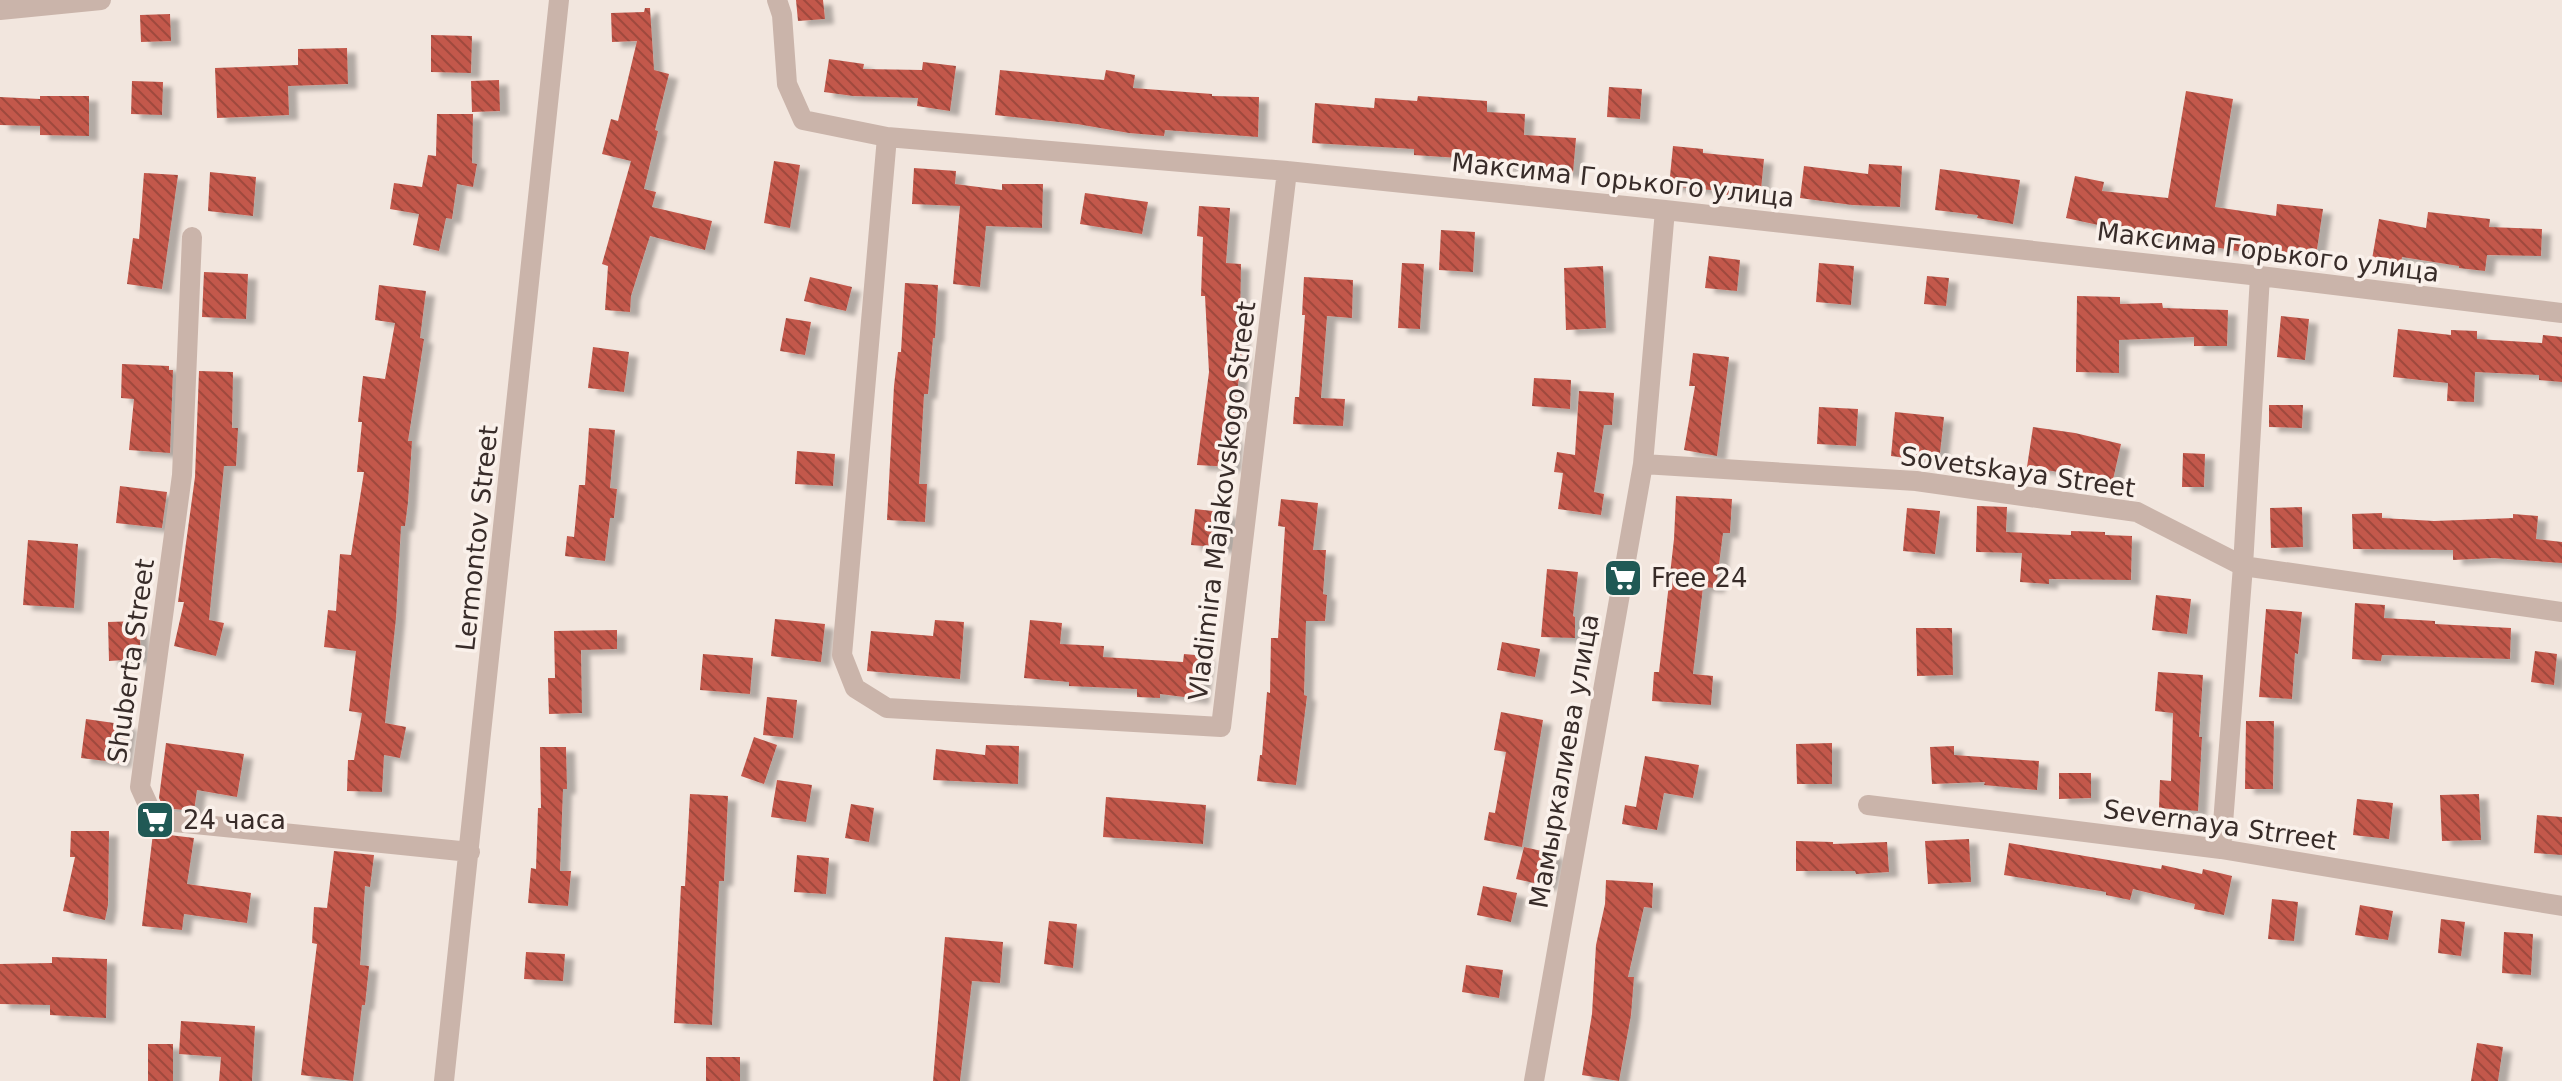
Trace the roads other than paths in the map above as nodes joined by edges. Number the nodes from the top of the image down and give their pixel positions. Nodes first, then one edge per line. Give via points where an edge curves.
1 (101, 0) edge
2 (559, 0) edge
3 (777, 0) edge
4 (0, 10) edge
5 (887, 137) junction
6 (1287, 171) junction
7 (1665, 210) junction
8 (192, 237) dead end
9 (2260, 276) junction
10 (2562, 313) edge
11 (1643, 464) junction
12 (2243, 566) junction
13 (2562, 612) edge
14 (1868, 805) dead end
15 (2221, 849) junction
16 (470, 852) junction
17 (2562, 906) edge
18 (444, 1081) edge
19 (1534, 1081) edge

1 - 4 street
2 - 16 street, Lermontov Street
3 - 5 street, Максима Горького улица via 787,84 803,120
5 - 6 street, Максима Горького улица
5 - 6 street, Vladimira Majakovskogo Street via 842,655 855,688 887,708 1221,727
6 - 7 street, Максима Горького улица
7 - 9 street, Максима Горького улица
7 - 11 street, Мамыркалиева улица
8 - 16 street, Shuberta Street via 182,475 140,787 155,820
9 - 10 street, Максима Горького улица
9 - 12 street
11 - 12 street, Sovetskaya Street via 1916,481 2137,512
11 - 19 street, Мамыркалиева улица
12 - 13 street, Sovetskaya Street
12 - 15 street
14 - 15 street, Severnaya Strreet
15 - 17 street, Severnaya Strreet
16 - 18 street, Lermontov Street

